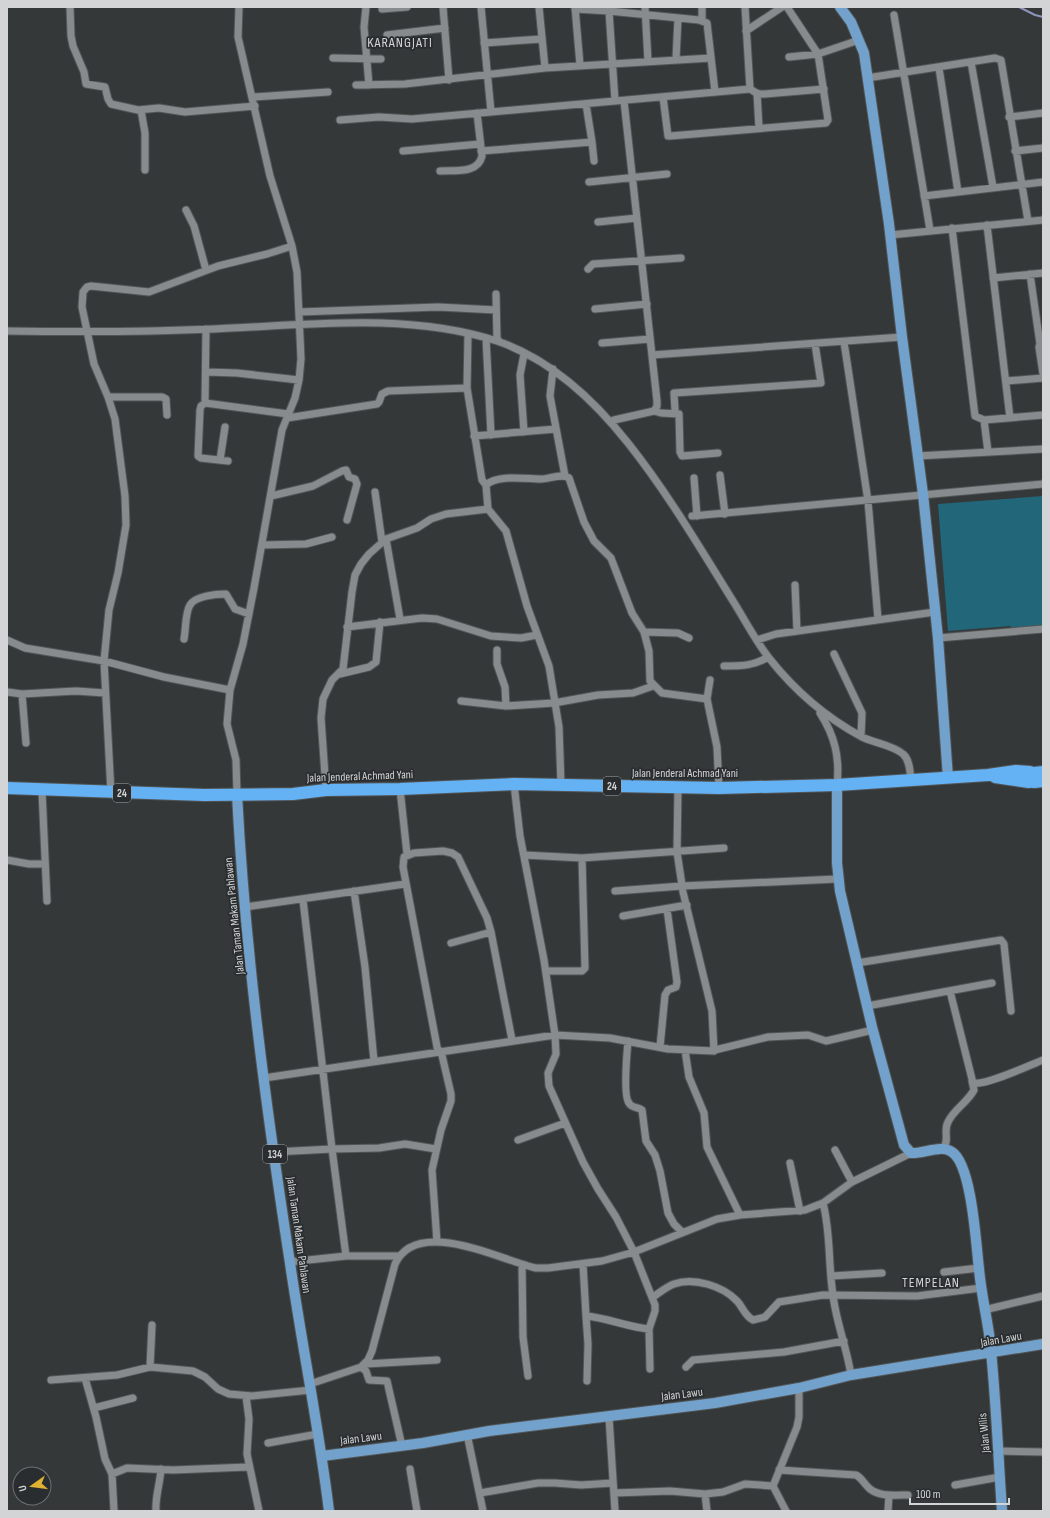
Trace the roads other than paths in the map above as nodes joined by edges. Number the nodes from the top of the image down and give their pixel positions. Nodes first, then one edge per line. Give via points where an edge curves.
1 (70, 7) edge
2 (239, 7) edge
3 (366, 7) edge
4 (407, 7) edge
5 (443, 7) edge
6 (482, 7) edge
7 (539, 7) edge
8 (645, 7) edge
9 (702, 7) edge
10 (745, 7) edge
11 (782, 7) edge
12 (787, 7) edge
13 (840, 7) edge
14 (575, 8) edge
15 (382, 9) dead end
16 (609, 11) junction
17 (645, 15) junction
18 (894, 15) dead end
19 (678, 18) junction
20 (702, 21) junction
21 (445, 28) junction
22 (746, 31) junction
23 (386, 35) dead end
24 (542, 39) junction
25 (859, 40) junction
26 (484, 43) junction
27 (818, 54) junction
28 (790, 57) dead end
29 (333, 58) dead end
30 (366, 58) junction
31 (711, 58) junction
32 (381, 59) dead end
33 (676, 59) junction
34 (648, 61) junction
35 (971, 62) junction
36 (612, 63) junction
37 (580, 65) junction
38 (545, 68) junction
39 (939, 68) junction
40 (904, 73) junction
41 (487, 75) junction
42 (867, 78) junction
43 (449, 80) junction
44 (369, 84) junction
45 (356, 85) dead end
46 (824, 89) junction
47 (754, 91) junction
48 (328, 92) dead end
49 (715, 92) junction
50 (253, 97) junction
51 (663, 97) junction
52 (615, 101) junction
53 (624, 101) junction
54 (586, 104) junction
55 (255, 106) junction
56 (141, 110) junction
57 (491, 112) junction
58 (477, 113) junction
59 (1043, 113) edge
60 (1009, 117) junction
61 (340, 120) dead end
62 (759, 128) junction
63 (592, 142) junction
64 (481, 148) junction
65 (1043, 148) edge
66 (403, 151) dead end
67 (1015, 151) junction
68 (594, 161) dead end
69 (145, 170) dead end
70 (440, 171) dead end
71 (667, 174) dead end
72 (632, 179) junction
73 (589, 182) dead end
74 (1043, 182) edge
75 (1021, 184) junction
76 (993, 187) junction
77 (958, 192) junction
78 (924, 196) junction
79 (186, 210) dead end
80 (637, 218) junction
81 (1043, 220) edge
82 (1028, 221) junction
83 (598, 222) dead end
84 (987, 225) junction
85 (952, 228) junction
86 (930, 230) junction
87 (890, 235) junction
88 (292, 246) junction
89 (680, 258) dead end
90 (643, 261) junction
91 (588, 269) dead end
92 (206, 270) junction
93 (1043, 273) edge
94 (1030, 274) junction
95 (993, 278) junction
96 (496, 294) dead end
97 (647, 304) junction
98 (595, 309) dead end
99 (496, 310) junction
100 (299, 312) junction
101 (300, 325) junction
102 (206, 329) junction
103 (7, 331) edge
104 (87, 332) junction
105 (468, 334) junction
106 (902, 337) junction
107 (486, 338) junction
108 (650, 339) junction
109 (500, 342) junction
110 (844, 342) junction
111 (602, 343) dead end
112 (1041, 343) edge
113 (815, 344) junction
114 (524, 354) junction
115 (652, 355) junction
116 (553, 369) junction
117 (206, 372) junction
118 (1043, 374) edge
119 (1043, 378) edge
120 (299, 380) junction
121 (1006, 381) junction
122 (467, 388) junction
123 (108, 397) junction
124 (205, 403) junction
125 (675, 410) dead end
126 (654, 411) junction
127 (167, 415) dead end
128 (1043, 415) edge
129 (288, 416) junction
130 (1010, 418) junction
131 (984, 420) junction
132 (611, 423) junction
133 (225, 427) dead end
134 (556, 428) junction
135 (524, 432) junction
136 (491, 435) junction
137 (474, 436) junction
138 (1043, 449) edge
139 (988, 452) junction
140 (718, 453) dead end
141 (917, 456) junction
142 (720, 475) dead end
143 (565, 476) junction
144 (694, 478) dead end
145 (1043, 484) edge
146 (486, 485) junction
147 (375, 492) dead end
148 (923, 494) junction
149 (270, 496) junction
150 (868, 501) junction
151 (488, 509) junction
152 (725, 514) junction
153 (347, 520) dead end
154 (332, 537) dead end
155 (384, 540) junction
156 (262, 545) junction
157 (795, 585) dead end
158 (935, 612) junction
159 (249, 614) junction
160 (400, 619) junction
161 (878, 620) junction
162 (380, 622) junction
163 (347, 627) junction
164 (1043, 629) edge
165 (797, 631) junction
166 (644, 632) junction
167 (536, 635) junction
168 (689, 638) dead end
169 (938, 638) junction
170 (184, 639) dead end
171 (7, 640) edge
172 (757, 640) junction
173 (497, 650) dead end
174 (834, 654) dead end
175 (768, 657) junction
176 (104, 661) junction
177 (724, 666) dead end
178 (340, 674) junction
179 (710, 680) dead end
180 (654, 686) junction
181 (230, 690) junction
182 (7, 692) edge
183 (105, 693) junction
184 (22, 694) junction
185 (707, 699) junction
186 (460, 701) dead end
187 (554, 703) junction
188 (506, 706) junction
189 (818, 709) junction
190 (861, 736) junction
191 (26, 743) dead end
192 (1035, 777) edge
193 (948, 778) junction
194 (911, 780) junction
195 (514, 784) junction
196 (837, 785) junction
197 (561, 786) junction
198 (7, 788) edge
199 (678, 788) junction
200 (719, 788) junction
201 (400, 789) junction
202 (326, 790) junction
203 (42, 791) junction
204 (111, 793) junction
205 (237, 794) junction
206 (724, 848) dead end
207 (677, 852) junction
208 (407, 854) junction
209 (524, 855) junction
210 (582, 858) junction
211 (7, 860) edge
212 (45, 864) junction
213 (837, 879) junction
214 (405, 884) junction
215 (682, 886) junction
216 (354, 891) junction
217 (615, 891) dead end
218 (303, 900) junction
219 (47, 901) dead end
220 (686, 905) junction
221 (245, 907) junction
222 (667, 909) junction
223 (623, 916) dead end
224 (491, 932) junction
225 (451, 943) dead end
226 (857, 963) junction
227 (546, 971) junction
228 (992, 983) dead end
229 (950, 991) junction
230 (867, 1006) junction
231 (1011, 1011) dead end
232 (873, 1030) junction
233 (555, 1035) junction
234 (512, 1040) junction
235 (628, 1041) junction
236 (660, 1047) junction
237 (685, 1050) junction
238 (715, 1050) junction
239 (439, 1051) junction
240 (1043, 1060) edge
241 (374, 1061) junction
242 (322, 1069) junction
243 (264, 1078) junction
244 (972, 1081) junction
245 (565, 1122) junction
246 (518, 1140) dead end
247 (332, 1149) junction
248 (436, 1149) junction
249 (943, 1149) junction
250 (835, 1150) dead end
251 (274, 1152) junction
252 (911, 1153) junction
253 (790, 1163) dead end
254 (852, 1182) junction
255 (823, 1203) junction
256 (800, 1211) junction
257 (740, 1215) junction
258 (682, 1232) junction
259 (437, 1242) junction
260 (634, 1252) junction
261 (346, 1256) junction
262 (398, 1256) junction
263 (289, 1262) junction
264 (583, 1264) junction
265 (522, 1265) junction
266 (979, 1268) junction
267 (944, 1272) dead end
268 (882, 1273) dead end
269 (831, 1276) junction
270 (981, 1288) junction
271 (833, 1295) junction
272 (1043, 1296) edge
273 (652, 1298) junction
274 (984, 1310) junction
275 (586, 1316) junction
276 (152, 1325) dead end
277 (649, 1329) junction
278 (844, 1341) junction
279 (1043, 1344) edge
280 (991, 1354) junction
281 (437, 1360) dead end
282 (363, 1365) junction
283 (150, 1367) junction
284 (686, 1367) dead end
285 (650, 1369) dead end
286 (851, 1375) junction
287 (528, 1376) dead end
288 (85, 1378) junction
289 (51, 1380) dead end
290 (587, 1381) dead end
291 (310, 1387) junction
292 (799, 1388) junction
293 (246, 1396) junction
294 (134, 1398) dead end
295 (94, 1408) junction
296 (609, 1417) junction
297 (318, 1434) junction
298 (467, 1434) junction
299 (268, 1443) dead end
300 (402, 1446) junction
301 (998, 1451) junction
302 (1043, 1452) edge
303 (322, 1456) junction
304 (248, 1467) junction
305 (410, 1469) dead end
306 (161, 1470) junction
307 (779, 1470) junction
308 (112, 1474) junction
309 (1000, 1477) junction
310 (613, 1483) junction
311 (955, 1485) dead end
312 (773, 1486) junction
313 (480, 1493) junction
314 (614, 1493) junction
315 (705, 1494) junction
316 (889, 1495) junction
317 (908, 1495) dead end
318 (114, 1511) edge
319 (156, 1511) edge
320 (259, 1511) edge
321 (329, 1511) edge
322 (417, 1511) edge
323 (483, 1511) edge
324 (615, 1511) edge
325 (707, 1511) edge
326 (786, 1511) edge
327 (888, 1511) edge
328 (1002, 1511) edge

1 - 56 street via 73,46 86,84 106,87 108,102 111,104
2 - 50 street via 238,37
3 - 30 street
4 - 15 street
5 - 21 street
6 - 26 street
7 - 24 street
8 - 17 street
9 - 20 street
10 - 22 street
11 - 22 street
12 - 27 street
13 - 25 main road via 851,22
14 - 16 street
14 - 37 street
16 - 17 street
16 - 36 street
17 - 19 street
17 - 34 street
18 - 40 street
19 - 20 street
19 - 33 street
20 - 31 street via 707,23 708,27
21 - 23 street
21 - 43 street
22 - 47 street
24 - 26 street
24 - 38 street
25 - 27 street
25 - 42 main road via 864,53
26 - 41 street
27 - 28 street
27 - 46 street
29 - 30 street
30 - 32 street
30 - 44 street
31 - 33 street
31 - 49 street
33 - 34 street
34 - 36 street
35 - 39 street
35 - 60 street via 995,58 1001,60
35 - 76 street
36 - 37 street
36 - 52 street
37 - 38 street
38 - 41 street
39 - 40 street
39 - 77 street
40 - 42 street
40 - 78 street
41 - 43 street
41 - 57 street
42 - 87 main road
43 - 44 street
44 - 45 street
46 - 47 street via 775,94
46 - 62 street via 828,120 826,123
47 - 49 street
47 - 62 street
48 - 50 street
49 - 51 street
50 - 55 street
51 - 53 street
51 - 62 street via 668,136
52 - 53 street
52 - 54 street
53 - 72 street
54 - 57 street
54 - 63 street
55 - 56 street via 184,112 159,108
55 - 88 street via 270,176
56 - 69 street via 145,133
57 - 58 street
58 - 61 street via 412,119 379,117
58 - 64 street
59 - 60 street
60 - 67 street
63 - 64 street
63 - 68 street
64 - 66 street
64 - 70 street via 480,164 477,167
65 - 67 street
67 - 75 street
71 - 72 street
72 - 73 street
72 - 80 street
74 - 75 street
75 - 76 street
75 - 82 street
76 - 77 street
77 - 78 street
78 - 86 street
79 - 92 street via 194,226
80 - 83 street
80 - 90 street
81 - 82 street
82 - 84 street
84 - 85 street
84 - 95 street
85 - 86 street
85 - 131 street via 975,416
86 - 87 street
87 - 106 main road
88 - 92 street
88 - 100 street via 297,272
89 - 90 street
90 - 91 street via 593,264
90 - 97 street
92 - 104 street via 149,292 87,287 82,296
93 - 94 street
94 - 95 street
94 - 112 street
95 - 121 street
96 - 99 street
97 - 98 street
97 - 108 street
99 - 100 street via 438,307
99 - 109 street via 497,339
100 - 101 street
101 - 102 street
101 - 105 street via 413,325
101 - 120 street
102 - 104 street
102 - 117 street
103 - 104 street
104 - 123 street via 94,364
105 - 107 street
105 - 122 street
106 - 110 street
106 - 141 main road
107 - 109 street
107 - 136 street
108 - 111 street
108 - 115 street
109 - 114 street
110 - 113 street
110 - 150 street
112 - 118 street
113 - 115 street
113 - 125 street via 821,383 674,393
114 - 116 street
114 - 135 street via 520,375
115 - 126 street via 657,401
116 - 132 street via 584,394
116 - 134 street via 550,396
117 - 120 street
117 - 124 street
119 - 121 street
120 - 129 street
121 - 130 street
122 - 129 street via 388,391 382,394 376,404
122 - 137 street
123 - 127 street via 162,397 166,400
123 - 176 street via 118,438 126,520 109,610
124 - 129 street
124 - 133 street via 200,410 198,456 224,461
126 - 132 street via 614,420
126 - 140 street via 679,414 682,456
128 - 130 street
129 - 149 street via 282,430
130 - 131 street
131 - 139 street
132 - 172 street via 628,442 663,492
134 - 135 street
134 - 143 street
135 - 136 street
136 - 137 street
137 - 146 street via 482,480
138 - 139 street
139 - 141 street
141 - 148 main road
142 - 152 street
143 - 146 street via 499,480
143 - 166 street via 569,478 584,522 594,541 611,558 632,613
144 - 152 street via 695,516
145 - 148 street
146 - 151 street
147 - 155 street
148 - 150 street
148 - 158 main road
149 - 153 street via 313,486 346,470 357,484
149 - 156 street
150 - 152 street
150 - 161 street
151 - 155 street via 446,514 418,528
151 - 167 street via 506,531
154 - 156 street via 306,544
155 - 160 street
155 - 163 street via 369,554 356,575
156 - 159 street
157 - 165 street
158 - 161 street
158 - 169 main road
159 - 170 street via 235,609 226,594 193,601 189,606
159 - 181 street
160 - 162 street
160 - 167 street via 437,619 478,633 508,638
161 - 165 street
162 - 163 street
162 - 178 street via 376,662 369,667
163 - 178 street via 345,659
164 - 169 street
165 - 172 street
166 - 168 street via 678,633
166 - 180 street via 649,651 649,674
167 - 187 street via 549,666
169 - 193 main road
171 - 176 street via 25,648
172 - 175 street
173 - 188 street via 496,660 504,684
174 - 190 street via 862,713
175 - 177 street via 746,666
175 - 189 street
176 - 181 street via 164,678
176 - 183 street
178 - 202 street via 332,680 323,700 321,718
179 - 185 street
180 - 185 street via 662,693
180 - 187 street via 628,694 598,695
181 - 205 street via 227,724 236,760
182 - 184 street
183 - 184 street via 76,691
183 - 204 street
184 - 191 street
185 - 200 street via 717,747
186 - 188 street
187 - 188 street
187 - 197 street via 559,727
189 - 190 street
189 - 196 street via 827,723 836,748 839,766
190 - 194 street via 904,755
192 - 193 highway, Jalan Jenderal Achmad Yani / 24 via 988,775
193 - 194 highway, Jalan Jenderal Achmad Yani / 24
194 - 196 highway, Jalan Jenderal Achmad Yani / 24
195 - 197 highway, Jalan Jenderal Achmad Yani / 24
195 - 201 highway, Jalan Jenderal Achmad Yani / 24
195 - 209 street
196 - 200 highway, Jalan Jenderal Achmad Yani / 24
196 - 213 main road
197 - 199 highway, Jalan Jenderal Achmad Yani / 24
198 - 203 highway, 24
199 - 200 highway, Jalan Jenderal Achmad Yani / 24
199 - 207 street
201 - 202 highway, Jalan Jenderal Achmad Yani / 24
201 - 208 street
202 - 205 highway, Jalan Jenderal Achmad Yani / 24 via 293,794
203 - 204 highway, 24
203 - 212 street
204 - 205 highway, 24
205 - 221 main road, Jalan Taman Makam Pahlawan / 134
206 - 207 street
207 - 210 street
207 - 215 street
208 - 214 street via 403,861
208 - 224 street via 443,851 455,855 467,875
209 - 210 street
209 - 227 street
210 - 227 street via 585,968 582,971
211 - 212 street
212 - 219 street
213 - 215 street
213 - 226 main road
214 - 216 street
214 - 239 street
215 - 217 street
215 - 220 street
216 - 218 street
216 - 241 street via 365,967
218 - 221 street
218 - 242 street
220 - 222 street
220 - 238 street via 712,1011
221 - 243 main road, Jalan Taman Makam Pahlawan / 134
222 - 223 street
222 - 236 street via 677,982 676,987 668,990 665,995
224 - 225 street
224 - 234 street
226 - 230 main road
226 - 231 street via 1001,940 1004,944
227 - 233 street
228 - 229 street
229 - 230 street
229 - 244 street
230 - 232 main road
232 - 238 street via 826,1041 808,1035 775,1036
232 - 252 main road via 904,1145
233 - 234 street
233 - 235 street
233 - 245 street via 556,1054 548,1079
234 - 239 street
235 - 236 street
235 - 258 street via 627,1099 630,1105 642,1110 646,1141 655,1155 660,1171 668,1213
236 - 237 street
237 - 238 street
237 - 257 street via 689,1077 704,1113 707,1147
239 - 241 street
239 - 248 street via 451,1101
240 - 244 street via 980,1083
241 - 242 street
242 - 243 street
242 - 247 street
243 - 251 main road, Jalan Taman Makam Pahlawan / 134
244 - 249 street via 974,1090 970,1097 946,1125 946,1144
245 - 246 street
245 - 260 street via 594,1182
247 - 248 street via 379,1148 404,1144
247 - 251 street
247 - 261 street
248 - 259 street via 432,1170
249 - 252 main road
249 - 266 main road, Jalan Wilis via 956,1156 963,1171 975,1222
250 - 254 street
251 - 263 main road, Jalan Taman Makam Pahlawan / 134
252 - 254 street
253 - 256 street
254 - 255 street
255 - 256 street
255 - 269 street via 830,1234
256 - 257 street
257 - 258 street via 717,1219
258 - 260 street
259 - 262 street via 414,1244
259 - 265 street via 475,1249
260 - 264 street
260 - 273 street
261 - 262 street
261 - 263 street
262 - 282 street via 372,1351
263 - 291 main road, Jalan Taman Makam Pahlawan / 134
264 - 265 street via 548,1268
264 - 275 street
265 - 287 street via 523,1337
266 - 267 street
266 - 270 main road, Jalan Wilis
268 - 269 street
269 - 271 street
270 - 271 street via 917,1296
270 - 274 main road, Jalan Wilis
271 - 273 street via 779,1302 765,1317 753,1320 730,1294 696,1282 674,1284
271 - 278 street via 837,1322
272 - 274 street
273 - 277 street via 655,1312
274 - 280 main road, Jalan Wilis
275 - 277 street
275 - 290 street
276 - 283 street
277 - 285 street
278 - 284 street via 784,1352 693,1360
278 - 286 street
279 - 280 main road, Jalan Lawu
280 - 286 main road, Jalan Lawu
280 - 301 main road, Jalan Wilis
281 - 282 street
282 - 291 street
282 - 300 street via 369,1380 386,1380 390,1385
283 - 288 street via 117,1375
283 - 293 street via 193,1371 224,1392
286 - 292 main road, Jalan Lawu
288 - 289 street
288 - 295 street
291 - 293 street
291 - 297 main road, Jalan Taman Makam Pahlawan / 134
292 - 296 main road, Jalan Lawu via 715,1403
292 - 307 street via 797,1427
293 - 304 street via 249,1419
294 - 295 street
295 - 308 street via 105,1459
296 - 298 main road, Jalan Lawu
296 - 310 street
297 - 299 street
297 - 303 main road, Jalan Taman Makam Pahlawan / 134
298 - 300 main road, Jalan Lawu
298 - 313 street
300 - 303 main road, Jalan Lawu
301 - 302 street
301 - 309 main road, Jalan Wilis
303 - 321 main road, Jalan Taman Makam Pahlawan / 134
304 - 306 street
304 - 320 street
305 - 322 street
306 - 308 street via 127,1468
306 - 319 street
307 - 312 street
307 - 316 street via 859,1476 870,1489
308 - 318 street
309 - 311 street
309 - 328 main road, Jalan Wilis
310 - 313 street via 538,1484
310 - 314 street
312 - 315 street via 745,1484 724,1492
312 - 326 street
313 - 323 street
314 - 315 street via 670,1491
314 - 324 street
315 - 325 street
316 - 317 street
316 - 327 street

